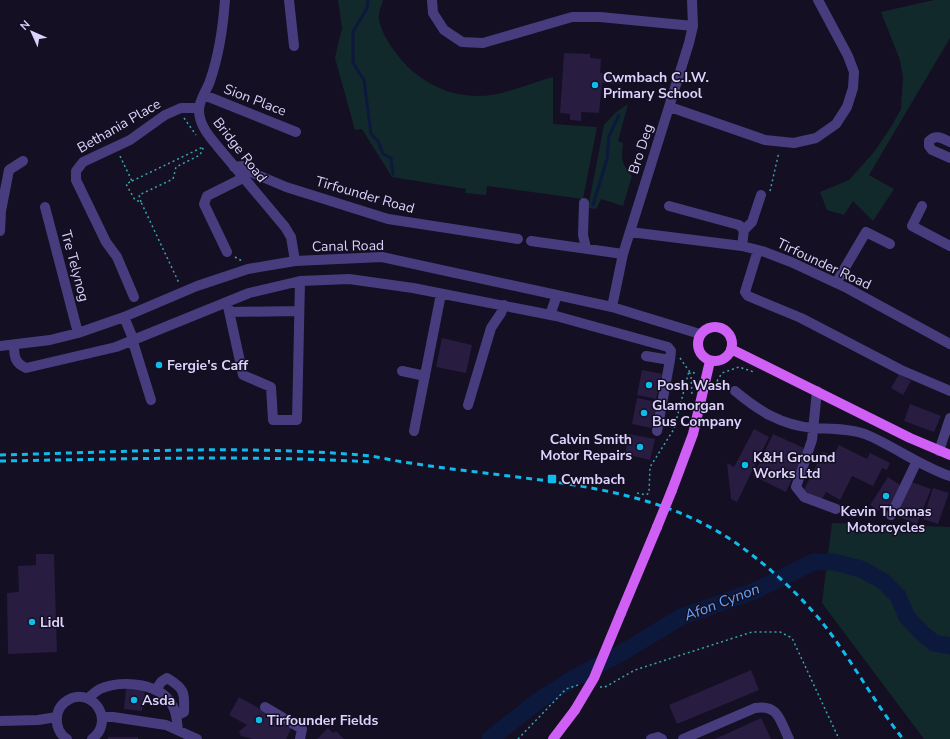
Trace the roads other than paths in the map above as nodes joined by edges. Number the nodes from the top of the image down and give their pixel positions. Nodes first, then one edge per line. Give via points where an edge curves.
1 (225, 0) edge
2 (289, 0) edge
3 (432, 0) edge
4 (692, 0) edge
5 (818, 0) edge
6 (693, 26) junction
7 (294, 46) dead end
8 (204, 95) junction
9 (670, 107) junction
10 (199, 108) junction
11 (296, 132) dead end
12 (950, 142) edge
13 (950, 158) edge
14 (23, 160) dead end
15 (234, 167) junction
16 (243, 178) junction
17 (761, 195) road end
18 (584, 203) dead end
19 (669, 206) dead end
20 (922, 206) dead end
21 (44, 207) dead end
22 (744, 230) junction
23 (0, 231) edge
24 (630, 232) junction
25 (518, 239) dead end
26 (531, 241) dead end
27 (890, 244) dead end
28 (742, 246) junction
29 (950, 246) edge
30 (586, 248) junction
31 (758, 250) junction
32 (227, 252) dead end
33 (623, 254) junction
34 (295, 261) junction
35 (300, 281) junction
36 (836, 283) junction
37 (441, 294) junction
38 (557, 295) junction
39 (134, 297) dead end
40 (227, 302) junction
41 (504, 305) junction
42 (612, 307) junction
43 (230, 312) junction
44 (298, 313) junction
45 (550, 315) junction
46 (124, 317) junction
47 (78, 333) junction
48 (700, 334) junction
49 (133, 341) junction
50 (950, 344) edge
51 (14, 345) junction
52 (0, 346) edge
53 (731, 349) junction
54 (646, 356) dead end
55 (670, 360) junction
56 (710, 360) junction
57 (402, 371) dead end
58 (425, 376) junction
59 (734, 391) dead end
60 (817, 391) junction
61 (950, 391) edge
62 (151, 400) dead end
63 (468, 405) dead end
64 (950, 418) edge
65 (813, 428) junction
66 (414, 431) dead end
67 (657, 431) dead end
68 (939, 451) junction
69 (950, 455) edge
70 (917, 461) junction
71 (950, 476) edge
72 (836, 509) dead end
73 (891, 515) dead end
74 (156, 690) junction
75 (88, 698) junction
76 (265, 707) dead end
77 (176, 716) junction
78 (57, 717) junction
79 (103, 718) junction
80 (0, 721) edge
81 (178, 730) junction
82 (67, 739) edge
83 (92, 739) edge
84 (197, 739) edge
85 (300, 739) edge
86 (553, 739) edge
87 (651, 739) edge
88 (662, 739) edge
89 (683, 739) edge
90 (789, 739) edge

1 - 8 street, Bridge Road via 220,47
2 - 7 street
3 - 6 street via 433,14 444,30 462,42 483,43 572,17 600,17
4 - 6 street, Bro Deg
5 - 9 street via 854,72 853,88 847,107 836,124 816,138 794,143 781,142 765,140
6 - 9 street, Bro Deg
8 - 10 street, Bridge Road
8 - 11 street, Sion Place
9 - 24 street, Bro Deg
10 - 15 street, Bridge Road via 200,120
10 - 39 street, Bethania Place via 178,109 165,115 130,140 83,162 76,170 76,180 106,242 117,257
12 - 13 street via 938,136 929,141 932,150
14 - 23 street via 9,170
15 - 16 street, Bridge Road
15 - 25 street, Tirfounder Road via 242,166 286,187 388,219
16 - 32 street via 207,196 204,204
16 - 34 street, Bridge Road via 285,227 291,237
17 - 22 street via 752,222
18 - 30 street via 582,235
19 - 22 street via 739,225
20 - 29 street via 912,226
21 - 47 street, Tre Telynog
22 - 28 street
24 - 28 street, Tirfounder Road
24 - 33 street, Bro Deg
26 - 30 street
27 - 36 street via 866,232
28 - 31 street, Tirfounder Road
30 - 33 street
31 - 36 street, Tirfounder Road
31 - 61 street via 745,292 748,296 801,318 900,370
33 - 42 street, Bro Deg
34 - 38 street, Canal Road via 382,257
34 - 46 street, Canal Road via 248,269
35 - 37 street via 349,279
35 - 40 street via 249,293
35 - 44 street
36 - 50 street, Tirfounder Road
37 - 41 street
37 - 58 street
38 - 42 street, Canal Road
38 - 45 street
40 - 43 street
40 - 49 street
41 - 45 street
41 - 63 street via 492,328
42 - 48 street, Canal Road
43 - 44 street
43 - 44 street via 243,375 271,387 273,420 297,420
45 - 55 street via 668,347 671,350
46 - 47 street, Canal Road
46 - 49 street
47 - 51 street, Canal Road
48 - 53 main road via 714,326 724,329 731,338
48 - 56 main road via 698,350
49 - 51 street via 116,348 26,368 19,365 14,358
49 - 62 street
51 - 52 street, Canal Road
53 - 56 main road via 729,354 720,360
53 - 60 main road
54 - 55 street
55 - 67 street
56 - 86 main road, bridge via 693,434 657,527 594,678 575,710
57 - 58 street
58 - 66 street
59 - 65 street via 773,418 787,424
60 - 65 street
60 - 68 main road
64 - 68 street
65 - 70 street via 842,429 864,434
65 - 72 street via 812,440 796,487 804,498
68 - 69 main road
70 - 71 street
70 - 73 street
74 - 75 street via 126,684 101,689
74 - 77 street via 165,695
74 - 77 street via 167,678 178,685 185,694 184,712
75 - 78 street via 69,699 58,710
75 - 79 street via 97,704
76 - 85 street via 302,729
77 - 81 street
78 - 80 street
78 - 82 street via 60,732
79 - 81 street via 113,717 166,725
79 - 83 street via 99,733
81 - 84 street
87 - 88 street
89 - 90 street via 755,708 766,706 775,711

